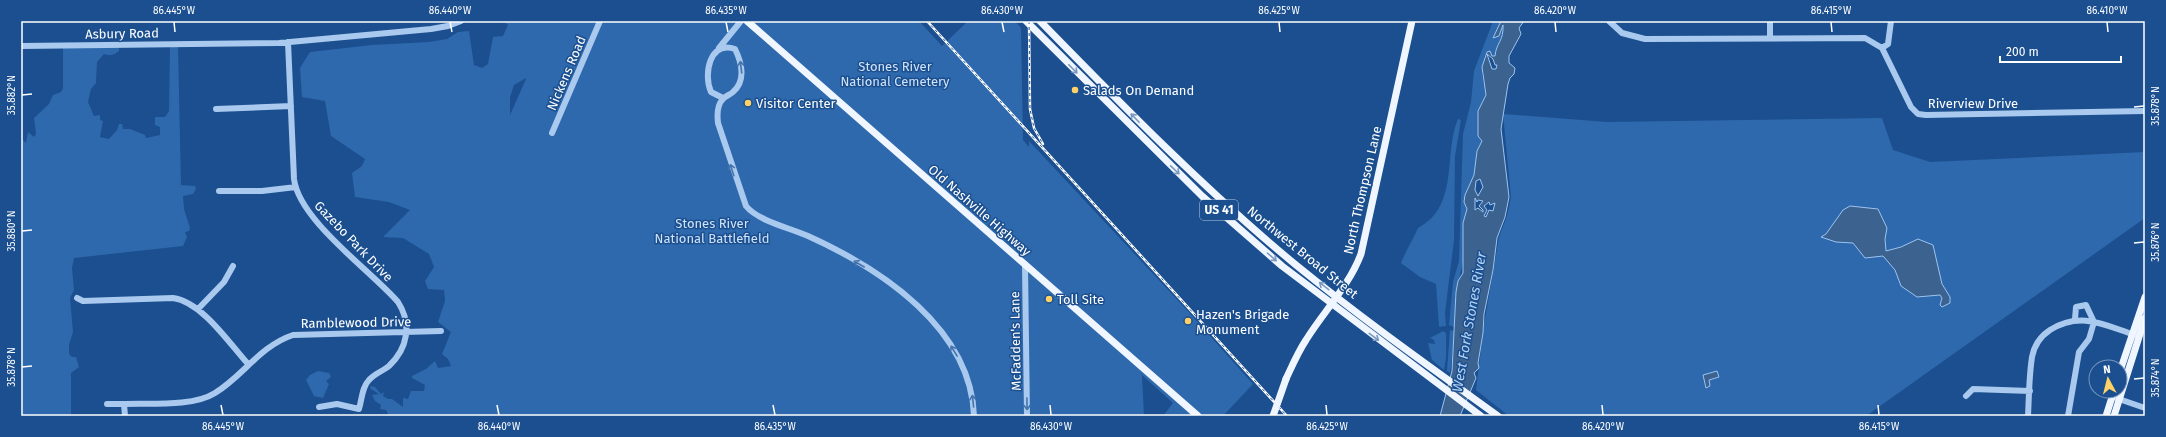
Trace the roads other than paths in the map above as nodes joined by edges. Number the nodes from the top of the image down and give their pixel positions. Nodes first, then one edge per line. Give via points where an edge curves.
1 (460, 21) edge
2 (600, 21) edge
3 (741, 21) edge
4 (747, 21) edge
5 (1026, 21) edge
6 (1040, 21) edge
7 (1412, 21) edge
8 (1609, 21) edge
9 (1770, 21) edge
10 (1891, 21) edge
11 (729, 36) junction
12 (1770, 38) junction
13 (288, 42) junction
14 (21, 46) edge
15 (1882, 48) junction
16 (718, 49) junction
17 (735, 49) junction
18 (1068, 50) junction
19 (1062, 57) junction
20 (723, 98) junction
21 (291, 106) junction
22 (1123, 106) junction
23 (216, 109) dead end
24 (2145, 111) edge
25 (1117, 112) junction
26 (552, 133) dead end
27 (1163, 145) junction
28 (1156, 152) junction
29 (296, 187) junction
30 (1209, 189) junction
31 (219, 191) dead end
32 (1202, 196) junction
33 (1240, 216) junction
34 (1234, 224) junction
35 (233, 266) dead end
36 (1025, 266) junction
37 (1337, 296) junction
38 (2145, 297) edge
39 (77, 298) dead end
40 (1332, 305) junction
41 (198, 309) junction
42 (2145, 318) edge
43 (2075, 319) junction
44 (2094, 322) junction
45 (441, 331) dead end
46 (407, 332) junction
47 (2135, 335) junction
48 (2125, 359) edge
49 (2127, 359) edge
50 (248, 364) junction
51 (2030, 391) junction
52 (1966, 396) dead end
53 (2114, 399) edge
54 (2115, 399) edge
55 (2122, 399) edge
56 (108, 404) dead end
57 (124, 404) junction
58 (320, 407) dead end
59 (2145, 408) edge
60 (1479, 415) edge
61 (125, 416) edge
62 (974, 416) edge
63 (1027, 416) edge
64 (1198, 416) edge
65 (1274, 416) edge
66 (1498, 416) edge
67 (2028, 416) edge
68 (2068, 416) edge
69 (2106, 416) edge
70 (2114, 416) edge

1 - 13 street, Asbury Road via 448,26 408,32
2 - 26 street, Nickens Road
3 - 11 street
4 - 36 main road, Old Nashville Highway
5 - 19 main road, Northwest Broad Street / US 41
6 - 18 main road, Northwest Broad Street / US 41
7 - 37 main road, North Thompson Lane via 1361,254 1353,273
8 - 12 street via 1622,33 1645,39
9 - 12 street
10 - 15 street via 1888,44
11 - 16 street
11 - 17 street
12 - 15 street via 1865,38
13 - 14 street, Asbury Road
13 - 21 street, Gazebo Park Drive
15 - 24 street, Riverview Drive via 1907,100 1918,114 1938,116
16 - 17 street
16 - 20 street via 711,59 708,82 711,92
20 -> 17 street via 734,92 742,74 742,66
18 - 19 main road
18 - 22 main road, Northwest Broad Street / US 41
19 -> 25 main road, Northwest Broad Street / US 41
62 -> 20 street via 971,386 961,364 941,332 912,301 887,281 847,256 755,215 746,206 718,127 717,112
21 - 23 street
21 - 29 street, Gazebo Park Drive
22 - 25 main road
27 -> 22 main road, Northwest Broad Street / US 41
25 - 28 main road, Northwest Broad Street / US 41
27 - 28 main road
27 - 30 main road, Northwest Broad Street / US 41
28 -> 32 main road, Northwest Broad Street / US 41
29 - 31 street via 262,191
29 - 46 street, Gazebo Park Drive via 310,214 398,302 405,316
30 - 32 main road
30 - 33 main road, Northwest Broad Street / US 41
32 - 34 main road, Northwest Broad Street / US 41
33 - 34 main road
37 -> 33 main road, Northwest Broad Street / US 41
34 -> 40 main road, Northwest Broad Street / US 41
35 - 41 street via 224,282
36 -> 63 street, McFadden's Lane
36 - 64 main road, Old Nashville Highway
37 - 40 main road, North Thompson Lane
37 - 66 main road, Northwest Broad Street / US 41
38 - 47 main road
39 - 41 street via 83,301 173,298 183,300
40 -> 60 main road, Northwest Broad Street / US 41
40 - 65 main road, North Thompson Lane, bridge via 1306,340 1286,379
41 - 50 street
42 - 47 main road
43 - 44 street
43 - 44 street via 2076,307 2086,305
43 - 51 street via 2047,332 2038,342 2032,357
44 - 47 street
44 - 68 street via 2089,339 2079,352
45 - 46 street, Ramblewood Drive
46 - 50 street, Ramblewood Drive via 292,335 273,344
46 - 58 street via 404,345 396,357 366,384 359,409 337,404
47 - 48 main road
47 - 49 main road
50 - 57 street, Ramblewood Drive via 219,390 202,399
51 - 52 street via 1973,389
51 - 67 street
53 - 69 main road
54 - 70 main road
55 - 59 street
56 - 57 street, Ramblewood Drive
57 - 61 street

